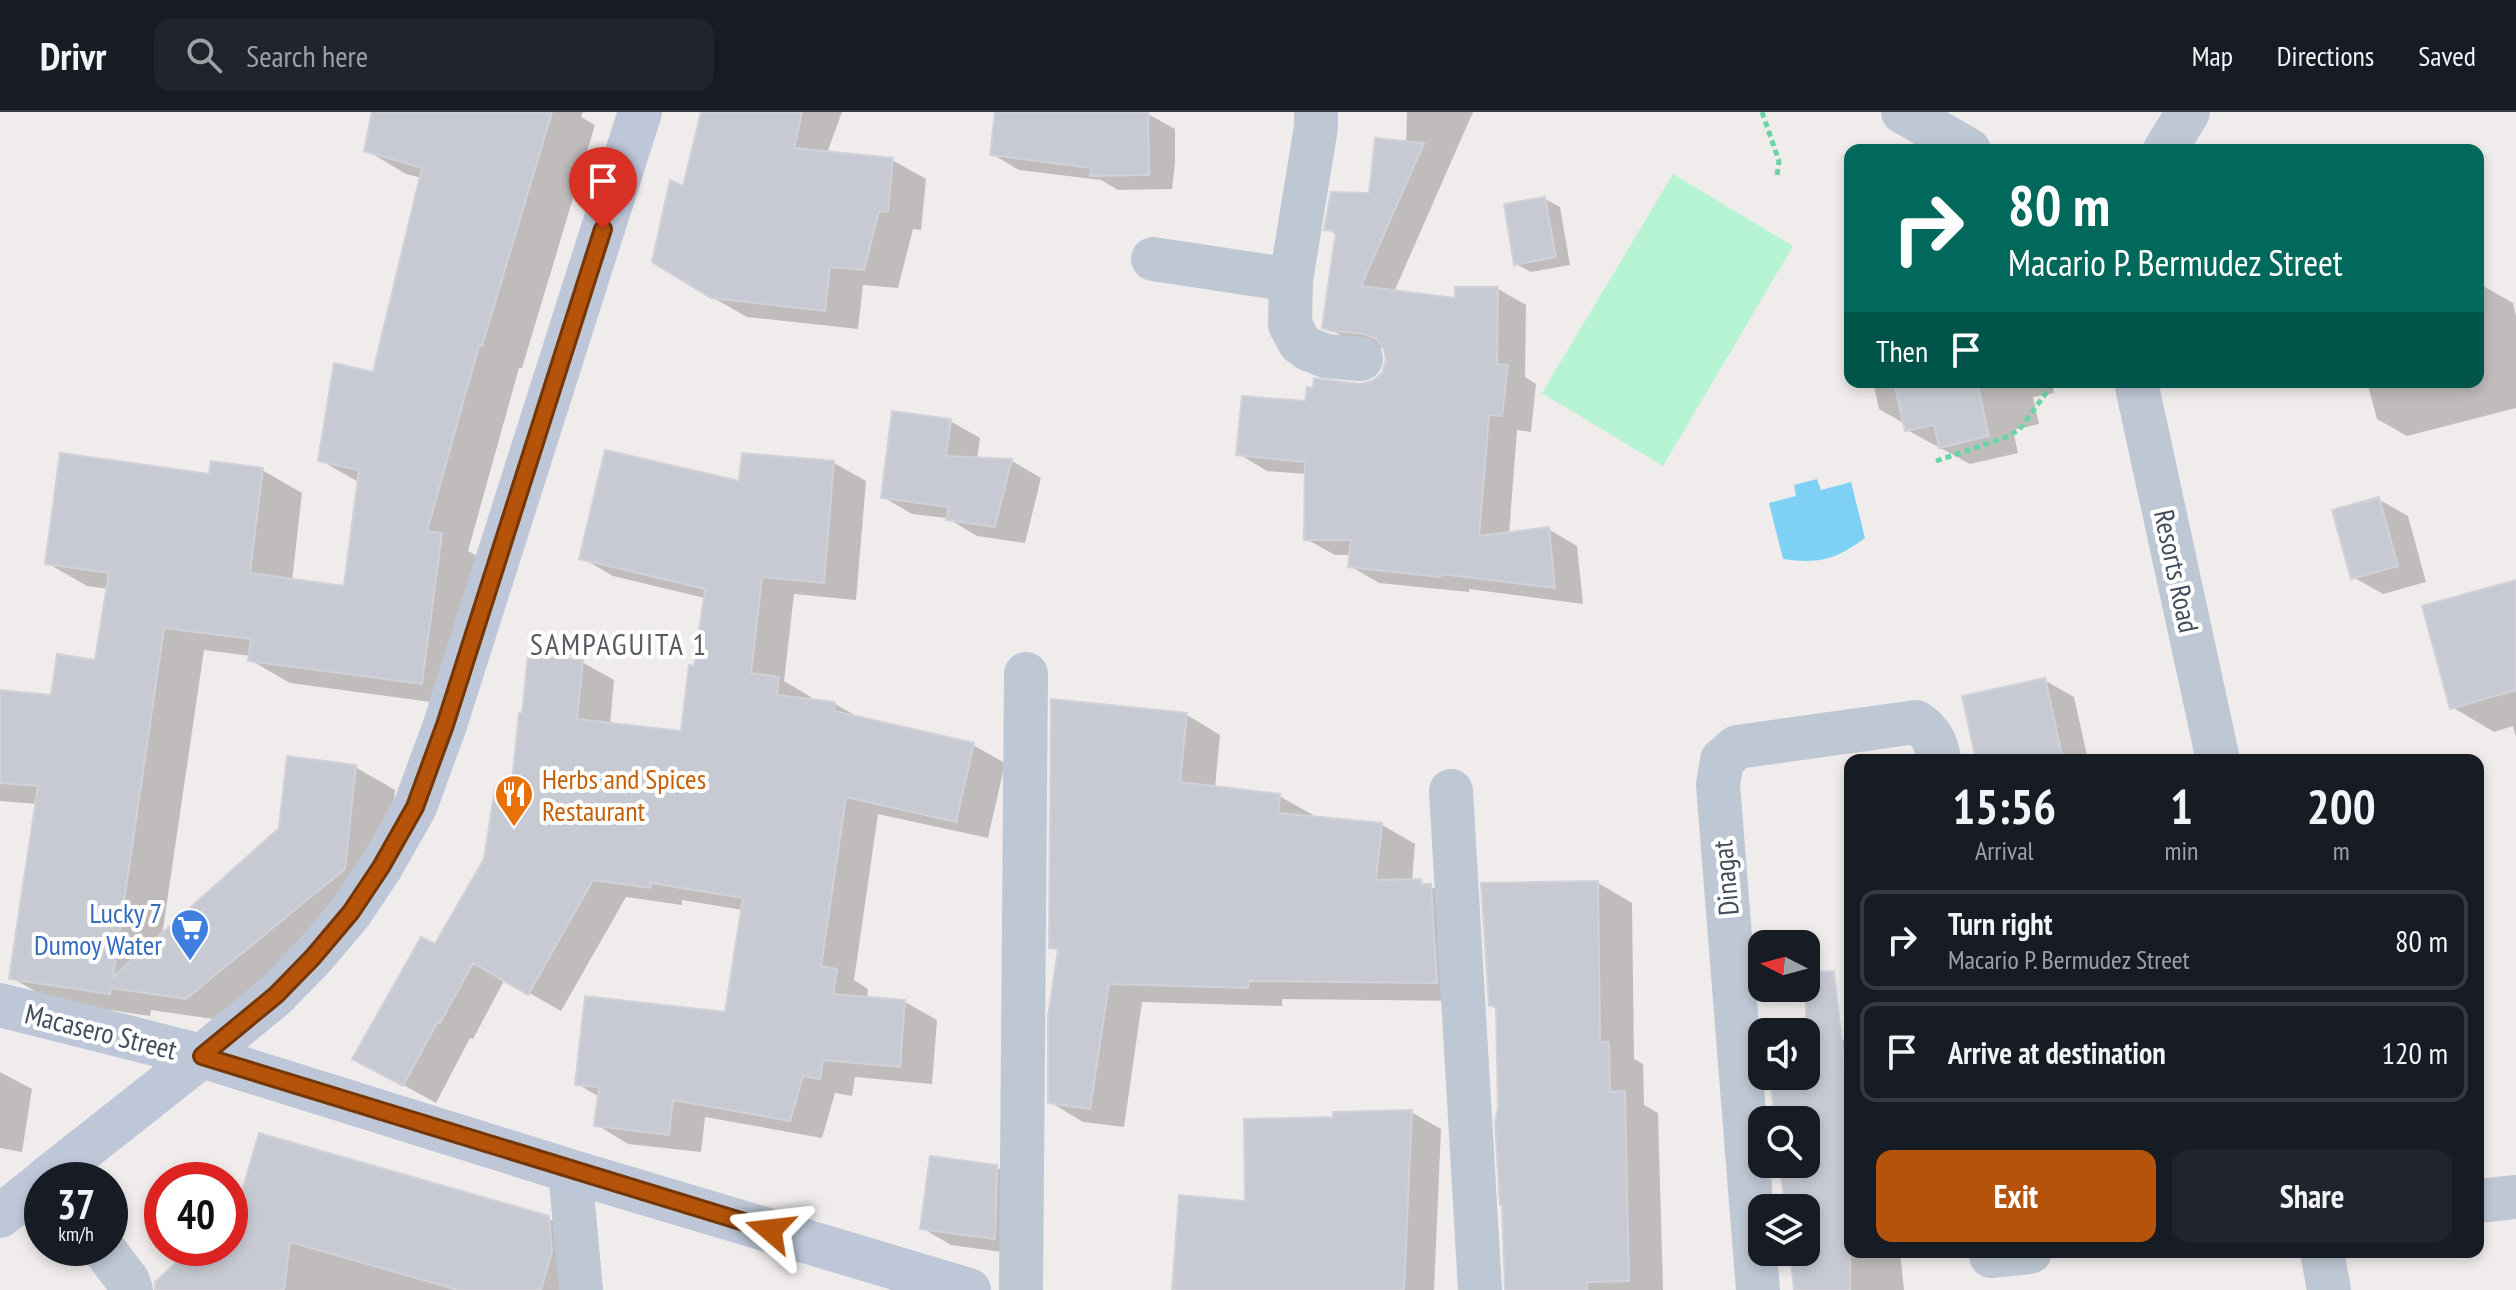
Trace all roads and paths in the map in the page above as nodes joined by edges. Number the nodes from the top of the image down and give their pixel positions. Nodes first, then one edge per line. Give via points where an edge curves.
1 (640, 112) edge
2 (1316, 112) edge
3 (1762, 112) edge
4 (1903, 112) edge
5 (2188, 112) edge
6 (1959, 144) edge
7 (2169, 144) edge
8 (1777, 176) dead end
9 (1153, 259) dead end
10 (1291, 280) junction
11 (1361, 359) dead end
12 (2050, 388) edge
13 (2137, 388) edge
14 (1936, 461) dead end
15 (1026, 674) dead end
16 (1938, 754) edge
17 (2217, 754) edge
18 (1451, 791) dead end
19 (0, 1005) edge
20 (202, 1056) junction
21 (69, 1162) edge
22 (570, 1171) junction
23 (24, 1197) edge
24 (2516, 1197) edge
25 (2484, 1200) edge
26 (0, 1216) edge
27 (2323, 1258) edge
28 (117, 1266) edge
29 (131, 1290) edge
30 (581, 1290) edge
31 (969, 1290) edge
32 (1021, 1290) edge
33 (1480, 1290) edge
34 (1758, 1290) edge
35 (2329, 1290) edge

1 - 20 main road via 415,807 351,912 322,946 276,995
2 - 10 street
3 - 8 path via 1779,161
4 - 6 street
5 - 7 street
9 - 10 street
10 - 11 street via 1290,325 1300,343 1326,356
12 - 14 path via 2019,430
13 - 17 street, Resorts Road
15 - 32 street
16 - 34 street, Dinagat via 1934,738 1916,722 1737,747 1722,760 1718,785
18 - 33 street
19 - 20 main road, Macasero Street
20 - 21 main road
20 - 22 main road, Macasero Street
22 - 30 street
22 - 31 main road, Macasero Street
23 - 26 main road
24 - 25 street
27 - 35 street
28 - 29 street

